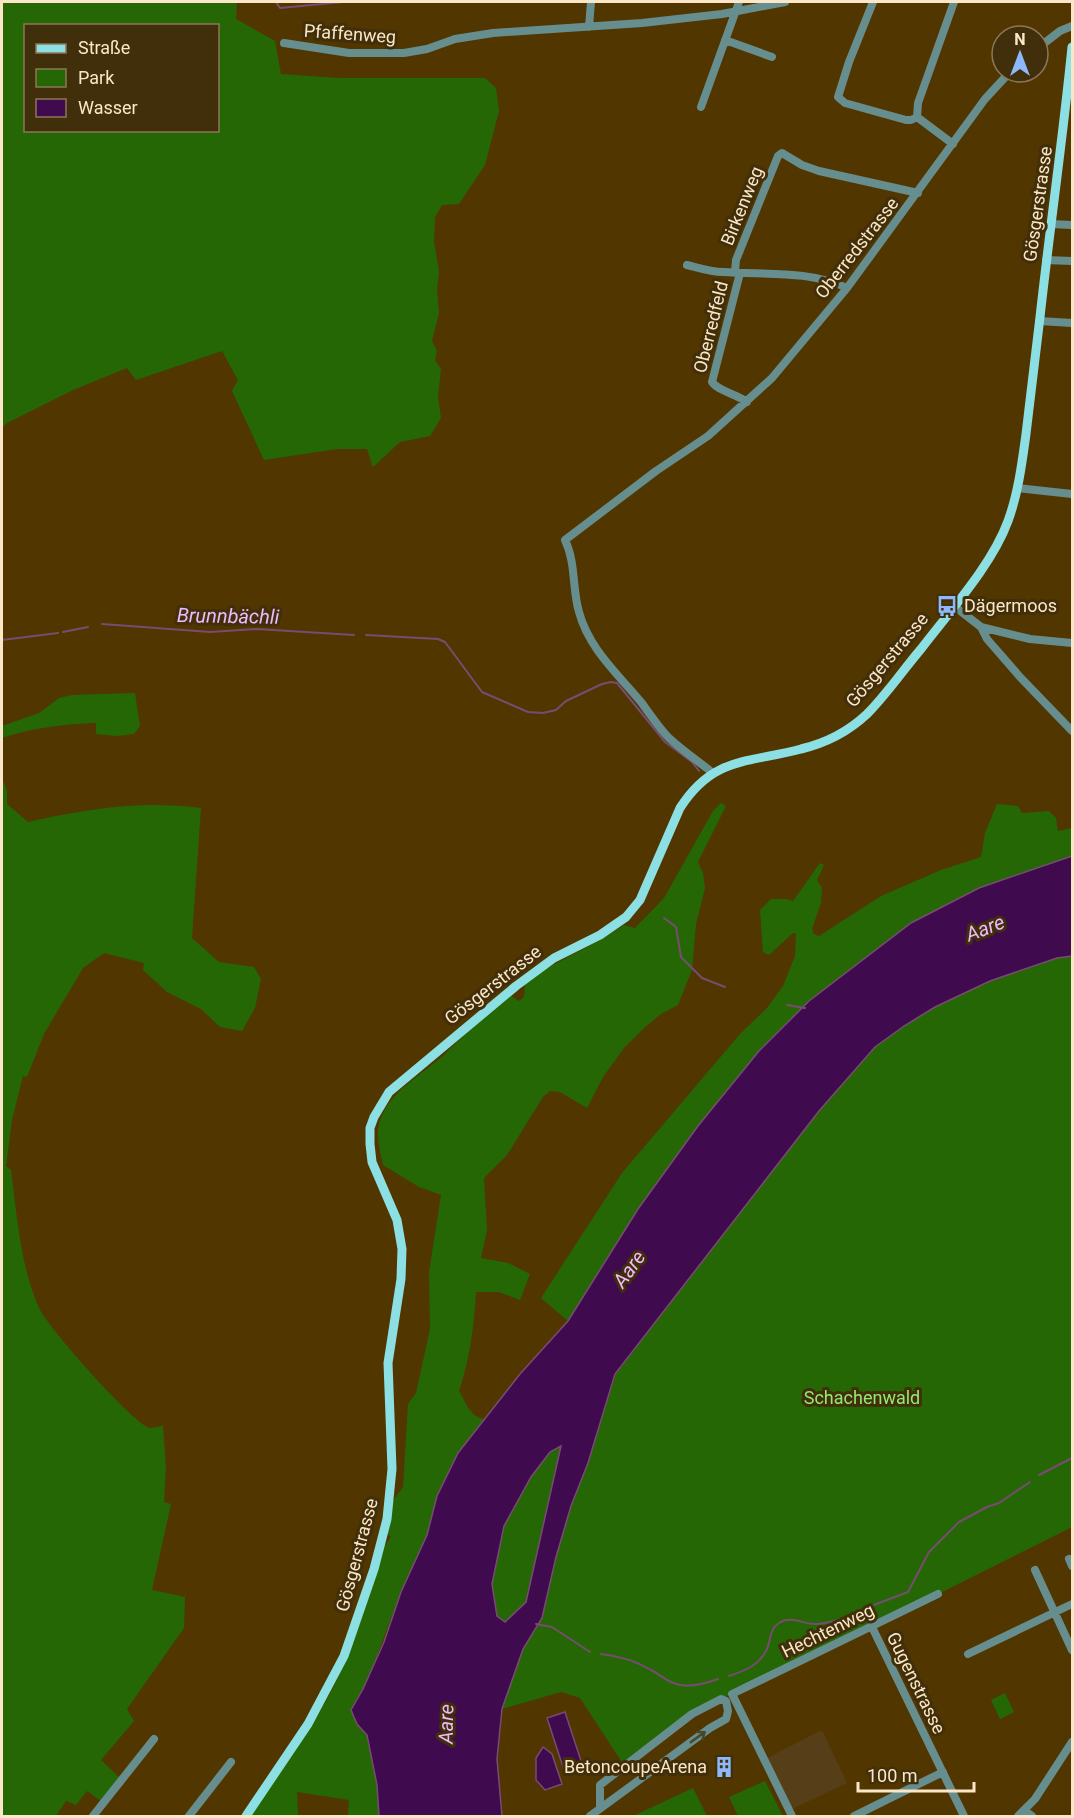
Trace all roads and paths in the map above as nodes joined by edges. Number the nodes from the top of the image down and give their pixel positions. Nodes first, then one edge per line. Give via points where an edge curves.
1 (591, 2) edge
2 (739, 2) edge
3 (785, 2) edge
4 (873, 2) edge
5 (954, 2) edge
6 (734, 12) junction
7 (1072, 26) edge
8 (589, 27) junction
9 (1050, 39) edge
10 (725, 40) junction
11 (284, 43) dead end
12 (1072, 47) edge
13 (772, 57) dead end
14 (999, 84) edge
15 (701, 107) dead end
16 (917, 117) junction
17 (953, 144) junction
18 (918, 194) junction
19 (1050, 224) junction
20 (1072, 225) edge
21 (1046, 260) junction
22 (1072, 261) edge
23 (687, 266) dead end
24 (737, 272) junction
25 (847, 288) junction
26 (1039, 321) junction
27 (1072, 323) edge
28 (747, 402) junction
29 (1017, 488) junction
30 (1072, 494) edge
31 (954, 606) junction
32 (981, 627) junction
33 (1072, 643) edge
34 (1072, 731) edge
35 (712, 773) junction
36 (1035, 1570) dead end
37 (938, 1594) dead end
38 (1072, 1604) edge
39 (1054, 1612) junction
40 (872, 1627) junction
41 (1072, 1650) edge
42 (968, 1654) dead end
43 (154, 1739) dead end
44 (1072, 1742) edge
45 (231, 1762) dead end
46 (943, 1772) junction
47 (600, 1808) junction
48 (1025, 1815) edge
49 (93, 1816) edge
50 (189, 1816) edge
51 (246, 1816) edge
52 (590, 1816) edge
53 (792, 1816) edge
54 (854, 1816) edge
55 (964, 1816) edge

1 - 8 street
2 - 6 street
3 - 6 street, Pfaffenweg
4 - 16 street via 838,97 845,103 906,120
5 - 16 street via 918,103
6 - 8 street, Pfaffenweg
6 - 10 street
7 - 9 street
8 - 11 street, Pfaffenweg via 493,33 404,53 349,52
10 - 13 street
10 - 15 street
12 - 19 main road, Gösgerstrasse via 1064,136
14 - 17 street, Oberredstrasse
16 - 17 street
17 - 18 street, Oberredstrasse
18 - 24 street, Birkenweg via 819,171 782,153 736,260
18 - 25 street, Oberredstrasse
19 - 20 street
19 - 21 main road, Gösgerstrasse
21 - 22 street
21 - 26 main road, Gösgerstrasse
23 - 24 street
24 - 25 street via 797,275
24 - 28 street, Oberredfeld via 712,380 717,388
25 - 28 street, Oberredstrasse
26 - 27 street
26 - 29 main road, Gösgerstrasse
28 - 35 street, Oberredstrasse via 701,441 565,540 572,560 578,611 606,663 668,737
29 - 30 street
29 - 31 main road, Gösgerstrasse via 1009,520 993,553
31 - 32 street
31 - 35 main road, Gösgerstrasse via 873,707 840,734 815,745 735,763
32 - 33 street via 1030,639
32 - 34 street via 1020,677
35 - 51 main road, Gösgerstrasse via 695,787 680,808 640,900 626,917 554,958 516,986 389,1092 374,1117 369,1144 372,1162 397,1220 402,1249 388,1363 392,1457 389,1503 355,1628 331,1684
36 - 39 street
37 - 40 street, Hechtenweg
38 - 39 street
39 - 41 street
39 - 42 street
40 - 46 street, Gugenstrasse
40 - 53 street, Hechtenweg via 732,1694
43 - 49 street
44 - 48 street
45 - 50 street
46 - 54 street
46 - 55 street, Gugenstrasse
47 -> 47 street via 726,1719 726,1701 721,1699 693,1714 600,1785
47 - 52 street

